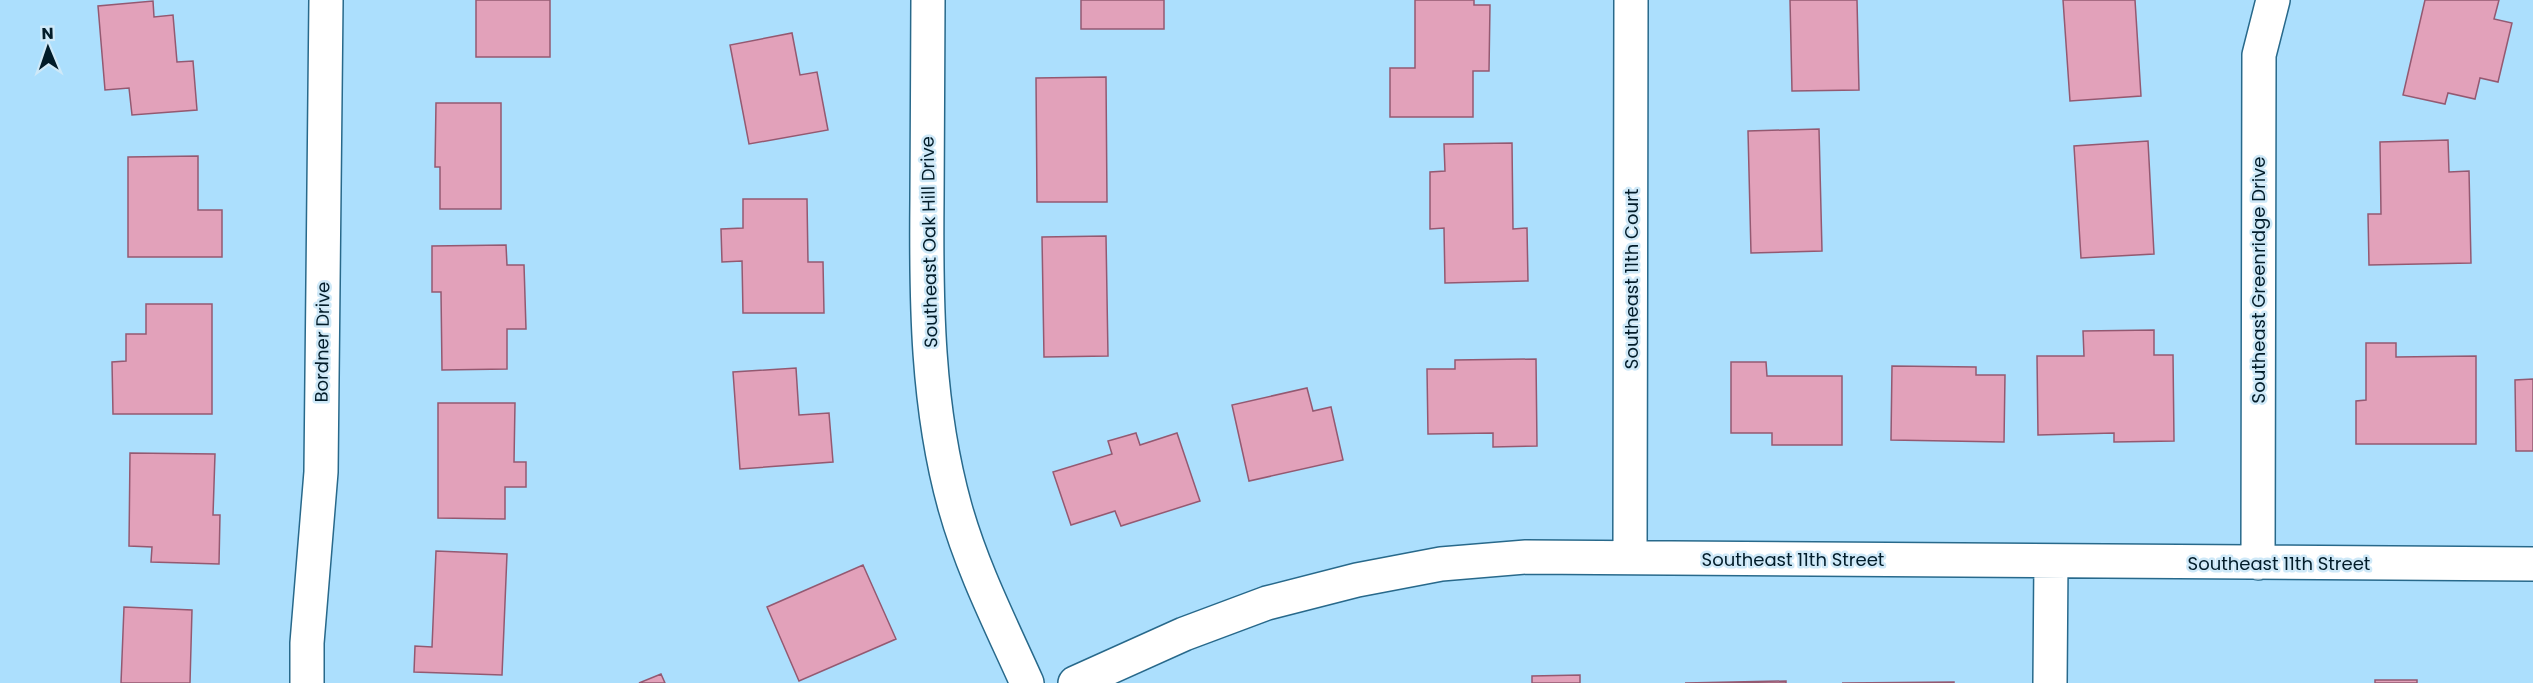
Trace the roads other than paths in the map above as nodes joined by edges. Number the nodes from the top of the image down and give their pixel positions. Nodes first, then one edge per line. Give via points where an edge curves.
1 (326, 0) edge
2 (928, 0) edge
3 (1631, 0) edge
4 (2273, 0) edge
5 (1630, 557) junction
6 (2051, 561) junction
7 (2258, 563) junction
8 (2533, 564) edge
9 (307, 683) edge
10 (1027, 683) edge
11 (1075, 683) edge
12 (2050, 683) edge

1 - 9 street, Bordner Drive via 321,472
2 - 10 street, Southeast Oak Hill Drive via 926,290 941,441 955,507 978,574
3 - 5 street, Southeast 11th Court
4 - 7 street, Southeast Greenridge Drive via 2259,55
5 - 6 street, Southeast 11th Street
5 - 11 street, Southeast 11th Street via 1526,557 1441,564 1357,580 1267,603 1184,634
6 - 7 street, Southeast 11th Street
6 - 12 street
7 - 8 street, Southeast 11th Street

